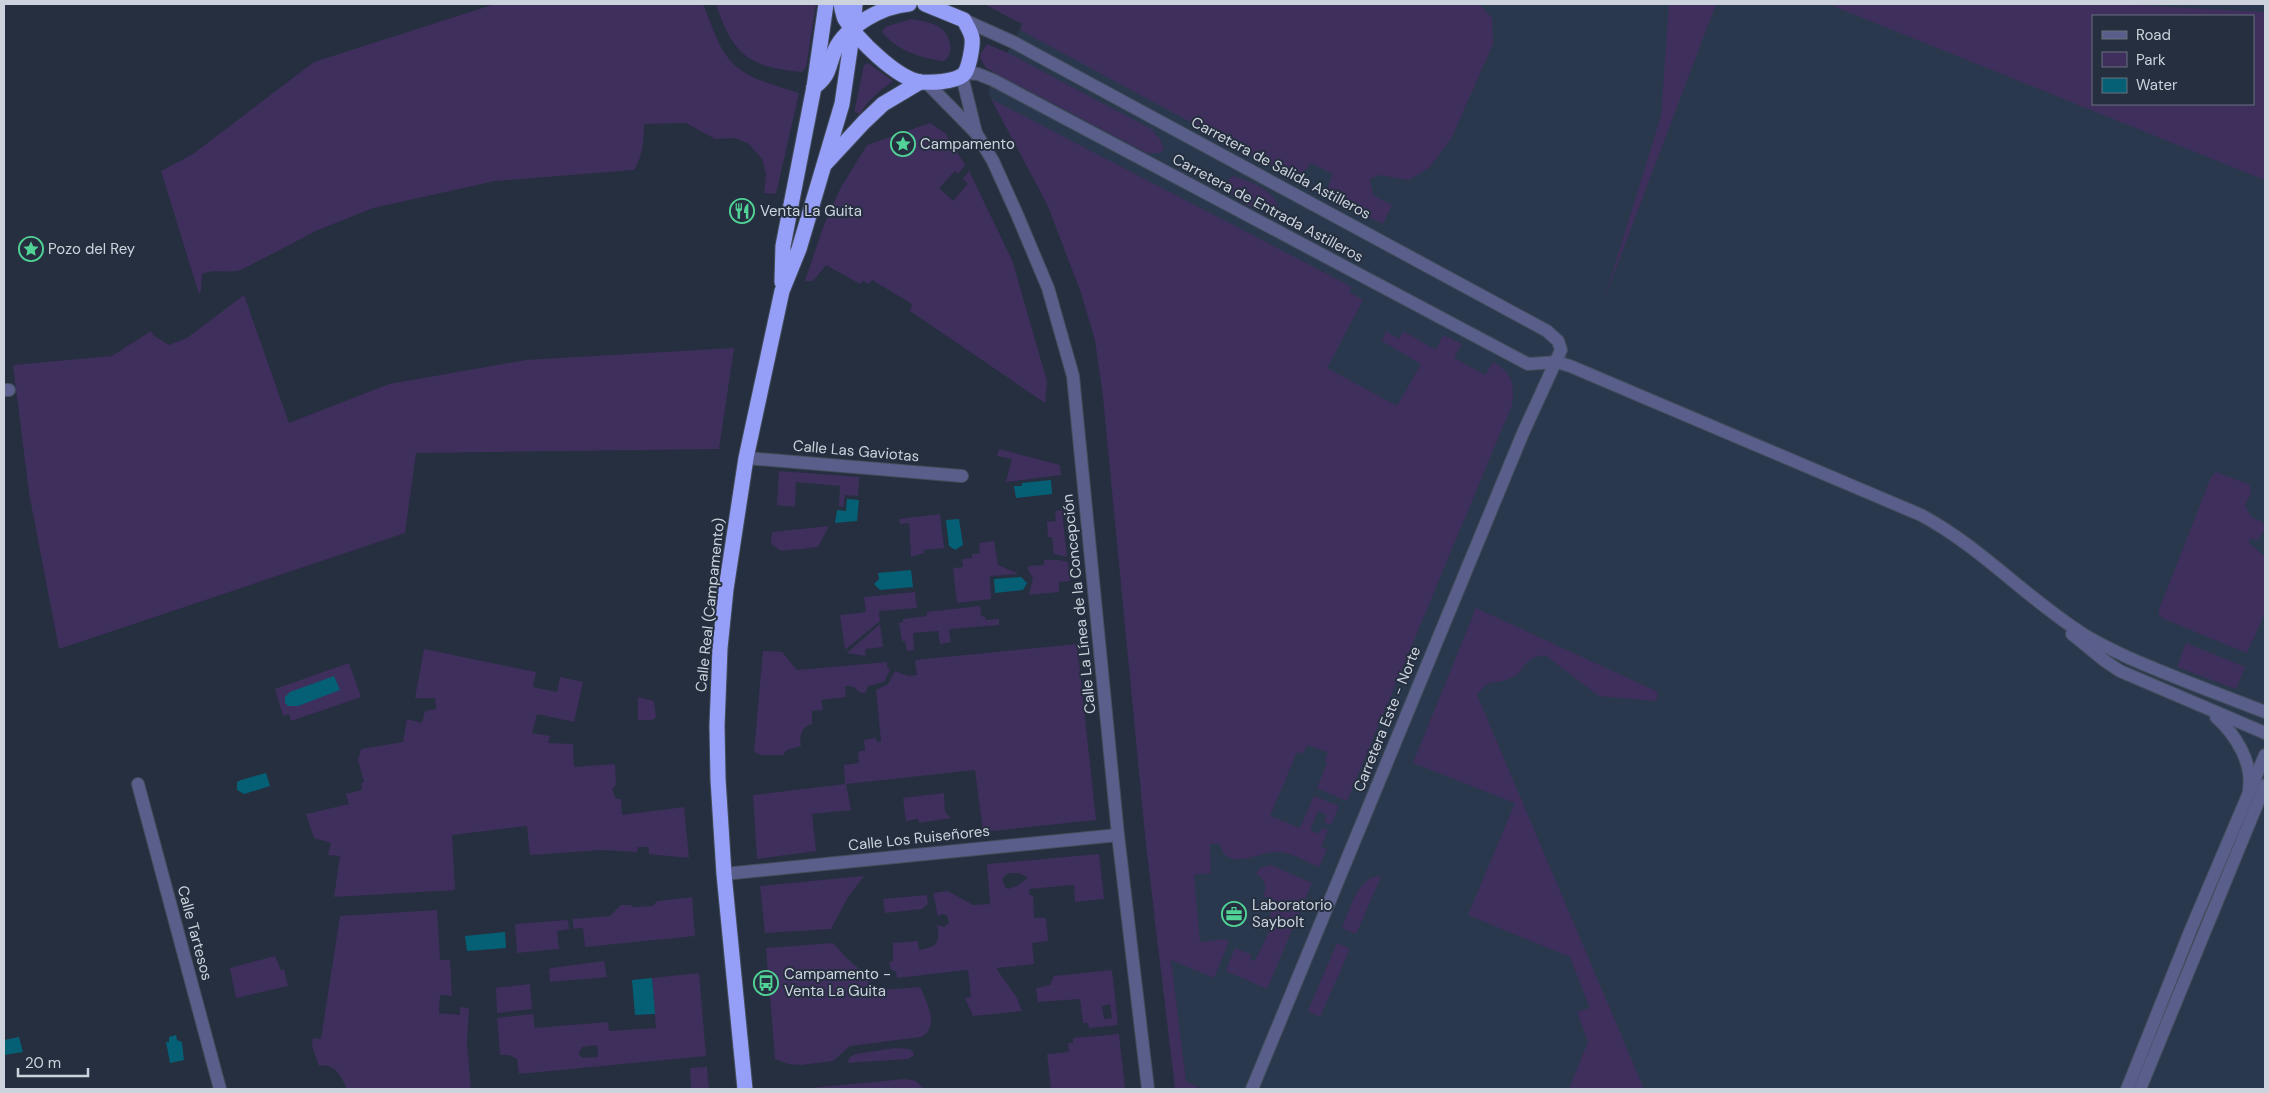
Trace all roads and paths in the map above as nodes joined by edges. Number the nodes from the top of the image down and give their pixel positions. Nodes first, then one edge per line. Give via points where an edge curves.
1 (826, 4) edge
2 (841, 4) edge
3 (855, 4) edge
4 (909, 4) edge
5 (925, 4) edge
6 (964, 20) junction
7 (853, 29) junction
8 (964, 74) junction
9 (922, 81) junction
10 (814, 87) junction
11 (976, 133) junction
12 (825, 164) junction
13 (782, 291) junction
14 (1557, 362) junction
15 (746, 458) junction
16 (962, 476) dead end
17 (2061, 620) junction
18 (2209, 710) junction
19 (2265, 712) edge
20 (2265, 733) edge
21 (2265, 755) edge
22 (138, 784) dead end
23 (2265, 785) edge
24 (2246, 802) junction
25 (1118, 835) junction
26 (724, 874) junction
27 (220, 1089) edge
28 (745, 1089) edge
29 (1148, 1089) edge
30 (1252, 1089) edge
31 (2127, 1089) edge
32 (2140, 1089) edge

1 - 10 highway
2 - 7 highway
3 - 7 highway, Calle Real (Campamento)
4 - 7 highway via 888,9
5 - 6 highway
6 - 8 highway via 972,37
6 - 14 street, Carretera de Salida Astilleros via 1013,42 1547,331 1558,341 1561,350
7 - 9 highway via 881,59
7 - 10 highway via 835,51 826,78
7 - 12 highway, Calle Real (Campamento) via 842,104
8 - 9 highway via 940,81
8 - 11 street, Calle La Línea de la Concepción
8 - 14 street, Carretera de Entrada Astilleros via 978,74 993,80 1528,364
9 - 11 street, Calle La Línea de la Concepción
9 - 12 highway via 883,104
10 - 13 highway via 783,246
11 - 25 street, Calle La Línea de la Concepción via 1016,212 1048,288 1073,376
12 - 13 highway, Calle Real (Campamento) via 799,249
13 - 15 highway, Calle Real (Campamento)
14 - 17 street via 1921,515 1948,529
14 - 30 street, Carretera Este - Norte via 1523,433
15 - 16 street, Calle Las Gaviotas
15 - 26 highway, Calle Real (Campamento) via 720,648 716,726
17 - 18 street via 2086,647 2120,671
17 - 19 street via 2085,636 2148,666
18 - 20 street
18 - 24 street via 2230,730 2241,749 2250,782
21 - 24 street
22 - 27 street, Calle Tartesos
23 - 32 street
24 - 31 street
25 - 26 street, Calle Los Ruiseñores
25 - 29 street, Calle La Línea de la Concepción
26 - 28 highway, Calle Real (Campamento)

